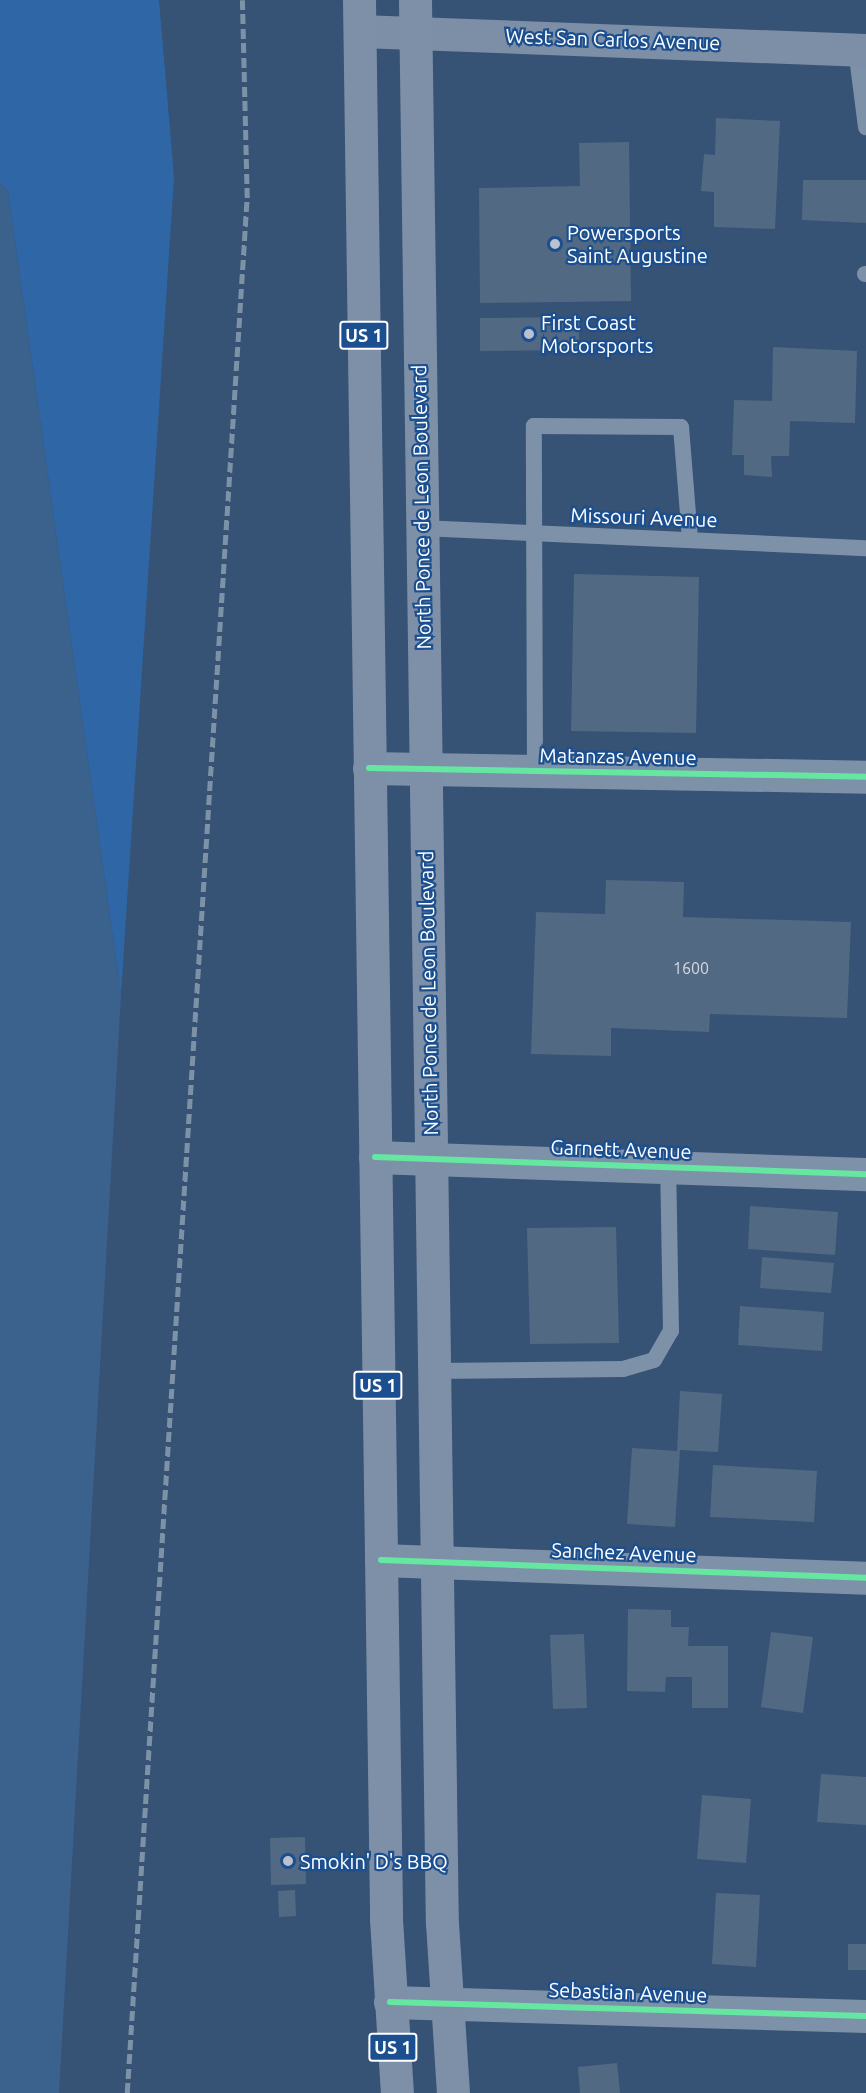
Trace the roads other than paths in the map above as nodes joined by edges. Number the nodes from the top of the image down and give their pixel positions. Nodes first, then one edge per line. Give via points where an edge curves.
1 (360, 15) edge
2 (416, 16) edge
3 (863, 49) edge
4 (866, 127) edge
5 (421, 528) junction
6 (533, 533) junction
7 (690, 540) junction
8 (866, 548) edge
9 (369, 768) junction
10 (426, 769) junction
11 (535, 771) junction
12 (866, 777) edge
13 (375, 1157) junction
14 (430, 1159) junction
15 (668, 1167) junction
16 (866, 1174) edge
17 (434, 1371) junction
18 (381, 1560) junction
19 (436, 1562) junction
20 (866, 1578) edge
21 (390, 2002) junction
22 (446, 2004) junction
23 (866, 2016) edge
24 (397, 2093) edge
25 (453, 2093) edge

1 - 2 main road, West San Carlos Avenue
1 - 9 highway, US 1
2 - 3 main road, West San Carlos Avenue
2 - 5 highway, North Ponce de Leon Boulevard
3 - 4 lane
5 - 6 lane, Missouri Avenue
5 - 10 highway, North Ponce de Leon Boulevard
6 - 7 lane, Missouri Avenue
6 - 7 lane via 534,426 681,427
6 - 11 lane
7 - 8 lane, Missouri Avenue
9 - 10 street, Matanzas Avenue
9 - 13 highway, US 1
10 - 11 street, Matanzas Avenue
10 - 14 highway, North Ponce de Leon Boulevard
11 - 12 street, Matanzas Avenue
13 - 14 street, Garnett Avenue
13 - 18 highway, US 1
14 - 15 street, Garnett Avenue
14 - 17 highway, North Ponce de Leon Boulevard
15 - 16 street, Garnett Avenue
15 - 17 lane via 671,1331 654,1360 623,1369
17 - 19 highway, North Ponce de Leon Boulevard
18 - 19 street, Sanchez Avenue
18 - 21 highway, US 1
19 - 20 street, Sanchez Avenue
19 - 22 highway, North Ponce de Leon Boulevard
21 - 22 street, Sebastian Avenue
21 - 24 highway, US 1
22 - 23 street, Sebastian Avenue
22 - 25 highway, North Ponce de Leon Boulevard

